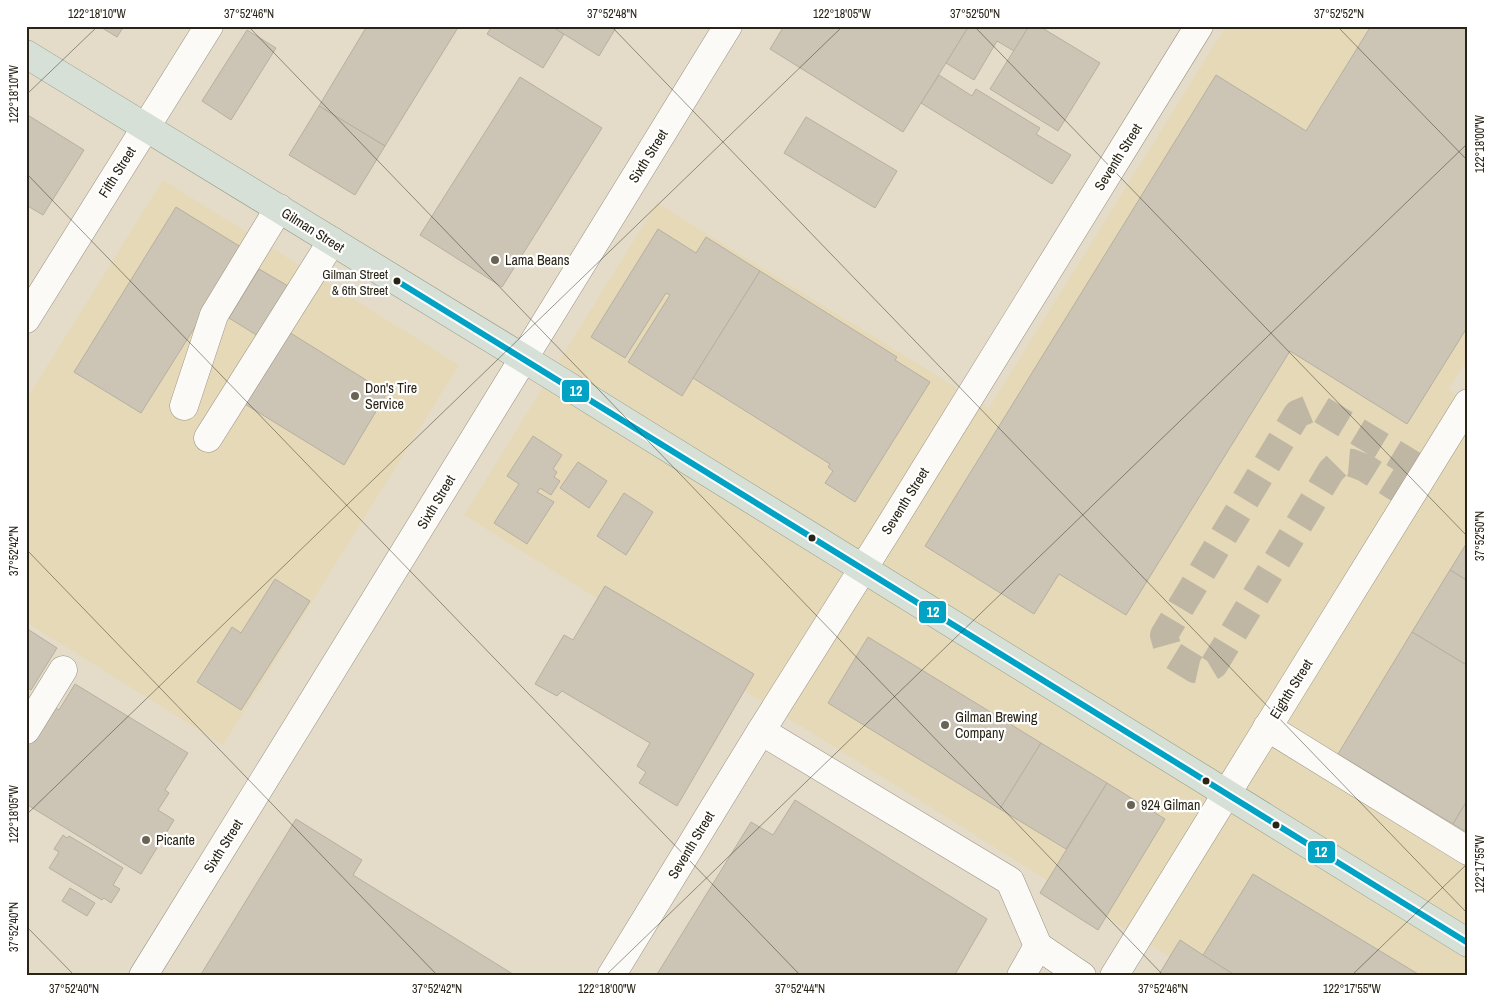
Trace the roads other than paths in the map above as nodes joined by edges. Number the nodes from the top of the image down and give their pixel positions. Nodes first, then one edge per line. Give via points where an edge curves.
1 (209, 26) edge
2 (728, 26) edge
3 (1199, 26) edge
4 (26, 54) edge
5 (145, 127) junction
6 (278, 208) junction
7 (332, 241) junction
8 (26, 319) edge
9 (523, 358) junction
10 (1468, 403) edge
11 (184, 406) dead end
12 (208, 438) dead end
13 (863, 569) junction
14 (63, 670) dead end
15 (1267, 727) junction
16 (26, 730) edge
17 (760, 731) junction
18 (1226, 794) junction
19 (1468, 851) edge
20 (1468, 943) edge
21 (1038, 946) junction
22 (143, 976) edge
23 (612, 976) edge
24 (1022, 976) edge
25 (1082, 976) edge
26 (1114, 976) edge

1 - 5 street, Fifth Street
2 - 9 street, Sixth Street
3 - 13 street, Seventh Street
4 - 5 main road, Gilman Street
5 - 6 main road, Gilman Street
5 - 8 street, Fifth Street
6 - 7 main road, Gilman Street
6 - 11 street via 214,315
7 - 9 main road, Gilman Street
7 - 12 street
9 - 13 main road, Gilman Street
9 - 22 street, Sixth Street
10 - 15 street, Eighth Street
13 - 17 street, Seventh Street
13 - 18 main road, Gilman Street
14 - 16 street
15 - 18 street, Eighth Street
15 - 19 street
17 - 21 street via 1010,881
17 - 23 street, Seventh Street
18 - 20 main road, Gilman Street
18 - 26 street, Eighth Street
21 - 24 street
21 - 25 street

